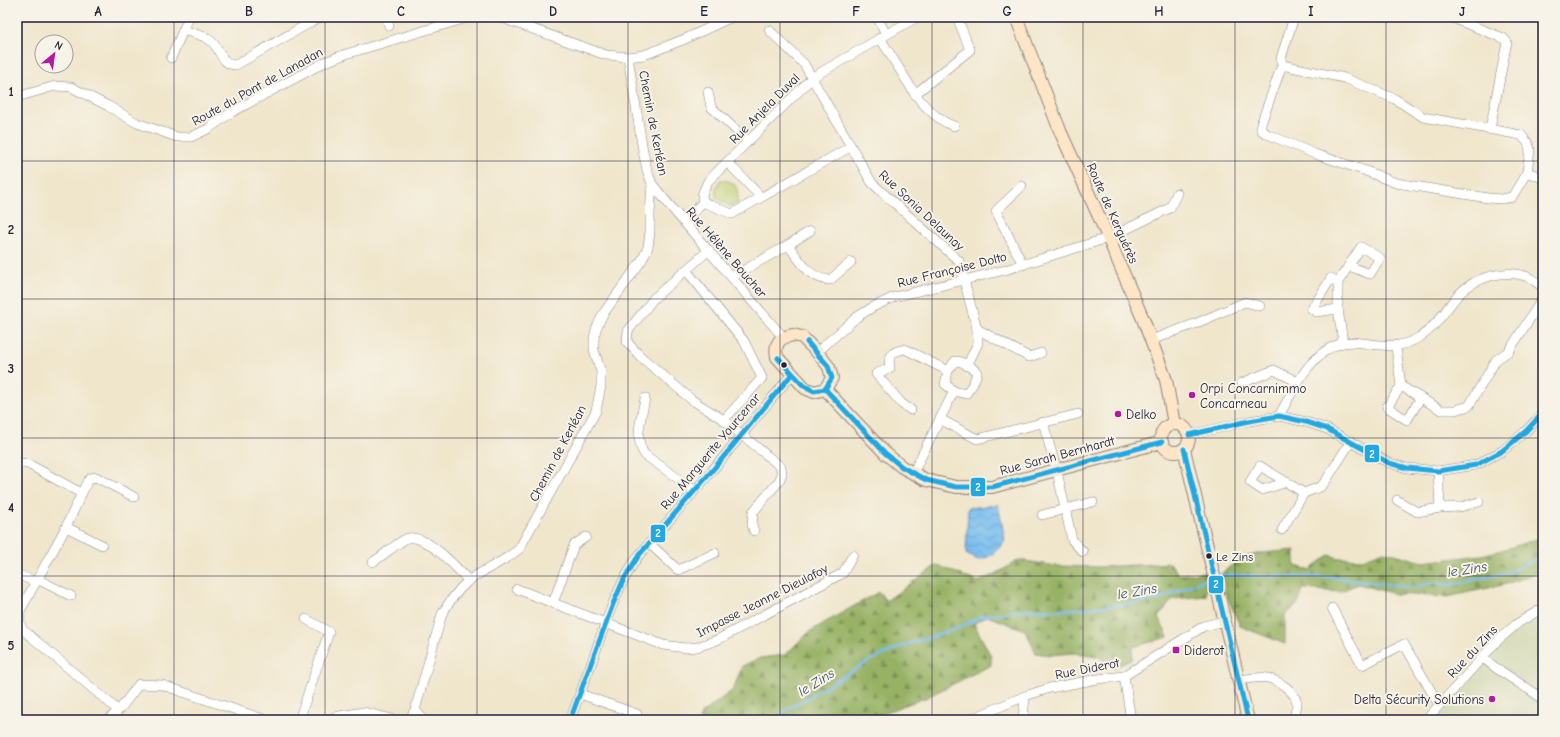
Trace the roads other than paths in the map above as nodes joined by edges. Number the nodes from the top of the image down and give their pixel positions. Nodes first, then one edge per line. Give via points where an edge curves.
1 (189, 17) edge
2 (320, 17) edge
3 (470, 17) edge
4 (499, 17) edge
5 (732, 17) edge
6 (877, 17) edge
7 (917, 17) edge
8 (958, 17) edge
9 (1016, 17) edge
10 (1294, 17) edge
11 (1450, 17) edge
12 (183, 30) junction
13 (769, 30) dead end
14 (883, 36) junction
15 (628, 57) junction
16 (171, 58) dead end
17 (1282, 65) junction
18 (813, 77) junction
19 (708, 92) dead end
20 (915, 94) junction
21 (17, 98) edge
22 (954, 126) dead end
23 (1490, 129) junction
24 (748, 142) junction
25 (850, 148) junction
26 (727, 162) junction
27 (1527, 172) junction
28 (1543, 178) edge
29 (652, 184) junction
30 (1022, 186) dead end
31 (1177, 193) dead end
32 (762, 197) junction
33 (703, 202) junction
34 (684, 222) junction
35 (810, 231) dead end
36 (1108, 238) junction
37 (788, 245) junction
38 (709, 250) junction
39 (851, 262) dead end
40 (1023, 265) junction
41 (1349, 266) dead end
42 (686, 270) junction
43 (732, 277) junction
44 (963, 280) junction
45 (1338, 282) junction
46 (1543, 288) edge
47 (1543, 298) edge
48 (1260, 306) dead end
49 (1338, 309) junction
50 (976, 330) junction
51 (783, 337) junction
52 (1151, 340) junction
53 (1343, 343) junction
54 (1396, 347) junction
55 (816, 352) junction
56 (1041, 353) dead end
57 (967, 366) junction
58 (948, 372) junction
59 (792, 374) junction
60 (1298, 382) junction
61 (1242, 383) dead end
62 (1401, 386) junction
63 (825, 389) junction
64 (954, 391) junction
65 (645, 398) dead end
66 (1420, 399) junction
67 (911, 410) dead end
68 (1078, 414) dead end
69 (1543, 414) edge
70 (1279, 416) junction
71 (724, 420) junction
72 (940, 420) junction
73 (1043, 422) junction
74 (1174, 424) junction
75 (741, 434) junction
76 (1189, 435) junction
77 (1162, 442) junction
78 (1351, 442) junction
79 (1184, 449) junction
80 (17, 464) edge
81 (1056, 470) junction
82 (1438, 471) junction
83 (913, 473) junction
84 (1286, 482) dead end
85 (694, 490) junction
86 (81, 493) junction
87 (1304, 493) junction
88 (134, 497) dead end
89 (1397, 500) dead end
90 (1093, 502) dead end
91 (1479, 502) dead end
92 (1440, 508) junction
93 (1065, 509) junction
94 (1042, 515) dead end
95 (66, 527) junction
96 (1282, 530) dead end
97 (754, 531) dead end
98 (586, 537) dead end
99 (649, 544) junction
100 (102, 545) dead end
101 (1083, 552) dead end
102 (715, 553) dead end
103 (853, 555) dead end
104 (373, 562) dead end
105 (17, 574) edge
106 (36, 581) junction
107 (469, 581) junction
108 (517, 589) dead end
109 (71, 596) dead end
110 (554, 603) junction
111 (1332, 608) dead end
112 (1543, 608) edge
113 (306, 618) dead end
114 (1225, 621) junction
115 (605, 622) junction
116 (1482, 656) junction
117 (1124, 676) junction
118 (1240, 680) junction
119 (580, 694) junction
120 (1536, 695) edge
121 (1025, 696) junction
122 (1439, 705) junction
123 (118, 710) junction
124 (415, 710) junction
125 (638, 714) dead end
126 (1294, 718) dead end
127 (108, 720) edge
128 (266, 720) edge
129 (299, 720) edge
130 (326, 720) edge
131 (396, 720) edge
132 (408, 720) edge
133 (424, 720) edge
134 (570, 720) edge
135 (969, 720) edge
136 (1024, 720) edge
137 (1131, 720) edge
138 (1248, 720) edge
139 (1426, 720) edge

1 - 12 street
2 - 12 street via 236,65 225,62 209,39
3 - 21 street, Route du Pont de Lanadan via 325,62 191,137 177,137 137,123 71,87 55,86
4 - 15 street via 606,55
5 - 15 street via 644,55
6 - 14 street
7 - 14 street, Rue Anjela Duval
8 - 20 street via 970,50
9 - 36 street, Route de Kerguérès via 1060,133
10 - 17 street via 1281,58
11 - 23 street via 1503,38 1507,42
12 - 16 street
13 - 18 street, Rue Sonia Delaunay via 804,64
14 - 18 street, Rue Anjela Duval
14 - 20 street
15 - 29 street, Chemin de Kerléan via 643,151
17 - 23 street via 1344,78 1395,99 1423,117
17 - 27 street via 1261,124 1261,130 1267,134 1396,183 1488,198 1512,197
18 - 24 street, Rue Anjela Duval
18 - 25 street, Rue Sonia Delaunay
19 - 24 street via 711,107
20 - 22 street via 945,123
23 - 27 street via 1521,135 1528,143 1530,150
24 - 26 street, Rue Anjela Duval
25 - 32 street
25 - 44 street, Rue Sonia Delaunay via 872,183 959,261
26 - 32 street
26 - 33 street, Rue Anjela Duval via 708,181 702,195
27 - 28 street
29 - 34 street, Rue Hélène Boucher
29 - 107 street, Chemin de Kerléan via 650,232 645,254 603,314 596,329 594,350 601,372 601,386 596,411 519,549 501,563
30 - 40 street via 996,211
31 - 36 street, Rue Françoise Dolto via 1170,208
32 - 33 street via 732,214
33 - 34 street
34 - 38 street, Rue Hélène Boucher
35 - 37 street
36 - 40 street, Rue Françoise Dolto
36 - 52 street, Route de Kerguérès
37 - 39 street via 813,276 822,280 830,280
37 - 43 street
38 - 42 street
38 - 43 street, Rue Hélène Boucher
40 - 44 street, Rue Françoise Dolto
41 - 45 street
42 - 71 street via 744,341 762,378
42 - 71 street via 654,298 628,331 628,342 640,356 692,400
43 - 51 street, Rue Hélène Boucher
44 - 50 street, Rue Sonia Delaunay
44 - 55 street, Rue Françoise Dolto via 894,297 873,307 857,317
45 - 49 street
45 - 49 street via 1331,278 1312,309 1316,312
46 - 54 street via 1518,274 1492,276 1476,281 1459,294 1428,331
47 - 66 street via 1509,351 1496,360 1469,406 1441,410
48 - 52 street via 1245,302
49 - 53 street
50 - 56 street via 1030,357
50 - 57 street, Rue Sonia Delaunay via 978,343
51 - 55 street via 802,337
51 - 59 street via 778,343 777,357
52 - 74 street, Route de Kerguérès via 1166,380
53 - 54 street
53 - 60 street via 1320,355
54 - 62 street
55 - 63 street via 829,367 832,378
57 - 58 street via 956,361
57 - 64 street via 977,373 973,384 966,394
58 - 64 street via 944,384
58 - 67 street via 905,349 892,354 889,360 890,368 876,374 902,404
59 - 63 street via 805,388 814,392
59 - 75 street, Rue Marguerite Yourcenar
60 - 61 street via 1274,370
60 - 70 street
62 - 66 street
62 - 66 street via 1388,407 1407,420
63 - 83 street, Rue Sarah Bernhardt via 885,454
64 - 72 street
65 - 85 street via 640,448 645,455
68 - 73 street
69 - 82 street via 1502,451 1476,465
70 - 76 street
70 - 78 street via 1327,429
71 - 75 street
72 - 73 street via 977,438
72 - 83 street
73 - 81 street
74 - 76 street via 1185,428
74 - 77 street via 1163,432
75 - 85 street, Rue Marguerite Yourcenar
75 - 97 street via 775,462 781,468 782,474 753,512
76 - 79 street via 1189,443
77 - 79 street via 1171,452 1180,452
77 - 81 street, Rue Sarah Bernhardt
78 - 82 street via 1389,463 1407,468
78 - 87 street via 1325,482 1320,487
79 - 114 street
80 - 86 street via 30,466
81 - 83 street, Rue Sarah Bernhardt via 992,486 956,487 926,480
81 - 93 street
82 - 92 street
84 - 87 street
85 - 99 street, Rue Marguerite Yourcenar
86 - 88 street via 87,482 96,477
86 - 95 street
87 - 96 street
89 - 92 street via 1417,512
90 - 93 street
91 - 92 street via 1460,507
93 - 94 street
93 - 101 street via 1072,540
95 - 100 street
95 - 106 street
98 - 110 street via 574,545
99 - 102 street via 678,570
99 - 115 street, Rue Marguerite Yourcenar via 630,568
103 - 115 street, Impasse Jeanne Dieulafoy via 843,573 717,640 697,647 663,645
104 - 107 street via 407,538 419,538 452,562
105 - 106 street
106 - 109 street
106 - 123 street via 20,612 22,629
107 - 124 street, Chemin de Kerléan via 458,591 442,614
108 - 110 street, Impasse Jeanne Dieulafoy
110 - 115 street, Impasse Jeanne Dieulafoy
111 - 122 street via 1362,665 1404,644
112 - 116 street, Rue du Zins via 1518,623
113 - 129 street via 329,632
114 - 117 street, Rue Diderot via 1204,626
114 - 118 street
115 - 119 street, Rue Marguerite Yourcenar
116 - 120 street
116 - 122 street, Rue du Zins
117 - 121 street, Rue Diderot via 1057,687
117 - 137 street
118 - 126 street via 1267,678 1284,686 1296,699
118 - 138 street
119 - 125 street
119 - 134 street, Rue Marguerite Yourcenar
121 - 135 street, Rue Diderot
121 - 136 street
122 - 139 street, Rue du Zins
123 - 127 street
123 - 128 street via 139,684 162,685
124 - 132 street
124 - 133 street
130 - 131 street via 364,712

